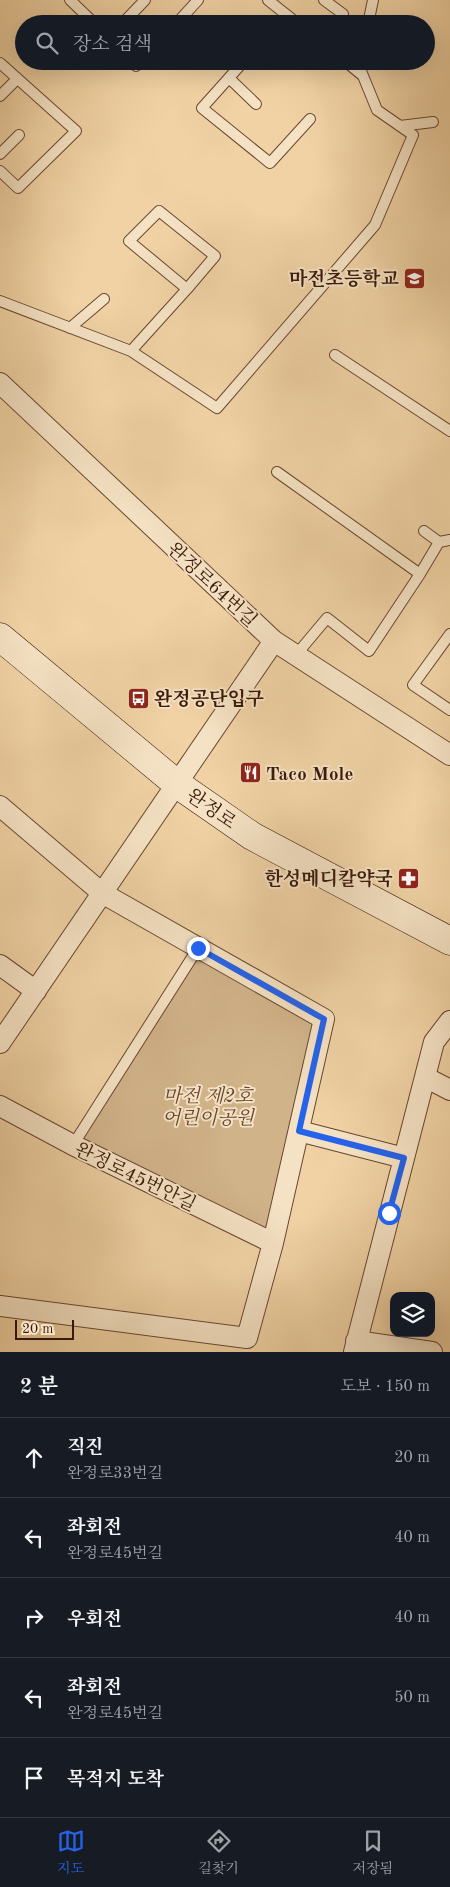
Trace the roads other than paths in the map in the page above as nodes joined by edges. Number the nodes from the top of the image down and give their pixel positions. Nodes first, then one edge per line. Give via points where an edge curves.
1 (146, 0) edge
2 (198, 0) edge
3 (268, 0) edge
4 (324, 0) edge
5 (373, 0) edge
6 (75, 2) edge
7 (343, 14) dead end
8 (87, 15) edge
9 (131, 15) edge
10 (184, 15) edge
11 (284, 15) edge
12 (370, 15) edge
13 (0, 63) edge
14 (236, 70) edge
15 (356, 70) edge
16 (361, 70) edge
17 (363, 76) junction
18 (229, 78) junction
19 (17, 79) junction
20 (0, 96) edge
21 (256, 104) dead end
22 (310, 119) dead end
23 (433, 122) dead end
24 (400, 126) junction
25 (20, 135) dead end
26 (0, 154) edge
27 (0, 171) edge
28 (187, 288) junction
29 (104, 298) dead end
30 (0, 301) edge
31 (70, 328) junction
32 (131, 351) junction
33 (335, 355) dead end
34 (0, 383) edge
35 (450, 431) edge
36 (277, 472) dead end
37 (424, 531) dead end
38 (450, 540) edge
39 (439, 542) junction
40 (420, 574) junction
41 (450, 634) edge
42 (0, 637) edge
43 (274, 641) junction
44 (296, 655) junction
45 (450, 710) edge
46 (450, 754) edge
47 (177, 784) junction
48 (0, 806) edge
49 (102, 893) junction
50 (450, 941) edge
51 (198, 948) junction
52 (0, 965) edge
53 (36, 990) junction
54 (450, 1021) edge
55 (0, 1043) edge
56 (425, 1077) junction
57 (450, 1090) edge
58 (0, 1106) edge
59 (299, 1131) junction
60 (73, 1145) junction
61 (404, 1158) junction
62 (273, 1243) junction
63 (0, 1306) edge
64 (355, 1347) edge
65 (432, 1352) edge

1 - 9 lane
2 - 10 lane
3 - 11 lane
4 - 7 lane
5 - 12 lane
6 - 8 lane
13 - 19 lane
14 - 18 lane
15 - 17 lane
16 - 17 lane
17 - 24 lane via 377,110
18 - 21 lane
18 - 22 lane via 202,108 270,163
19 - 20 lane
19 - 27 lane via 76,131 18,188
23 - 24 lane
24 - 32 lane via 413,135 375,225 217,408
25 - 26 lane
28 - 28 lane via 129,241 159,211 215,256
28 - 32 lane
29 - 31 lane
30 - 31 lane
31 - 32 lane
33 - 35 lane
34 - 43 street, 완정로64번길
36 - 40 lane
37 - 39 lane
38 - 39 lane
39 - 40 lane
40 - 44 lane via 369,651 327,618
41 - 45 lane via 413,685
42 - 47 main road, 완정로
43 - 44 street, 완정로64번길
43 - 47 street
44 - 46 street, 완정로64번길
47 - 49 street
47 - 50 main road, 완정로 via 252,836
48 - 49 street
49 - 51 street
49 - 53 street
51 - 59 street via 324,1019
51 - 60 lane
52 - 53 street
53 - 55 street
54 - 56 street via 434,1042
56 - 57 street
56 - 61 street
58 - 60 street, 완정로45번안길
59 - 61 street
59 - 62 street
60 - 62 street, 완정로45번안길
61 - 64 street
62 - 63 street via 247,1338
64 - 65 street

